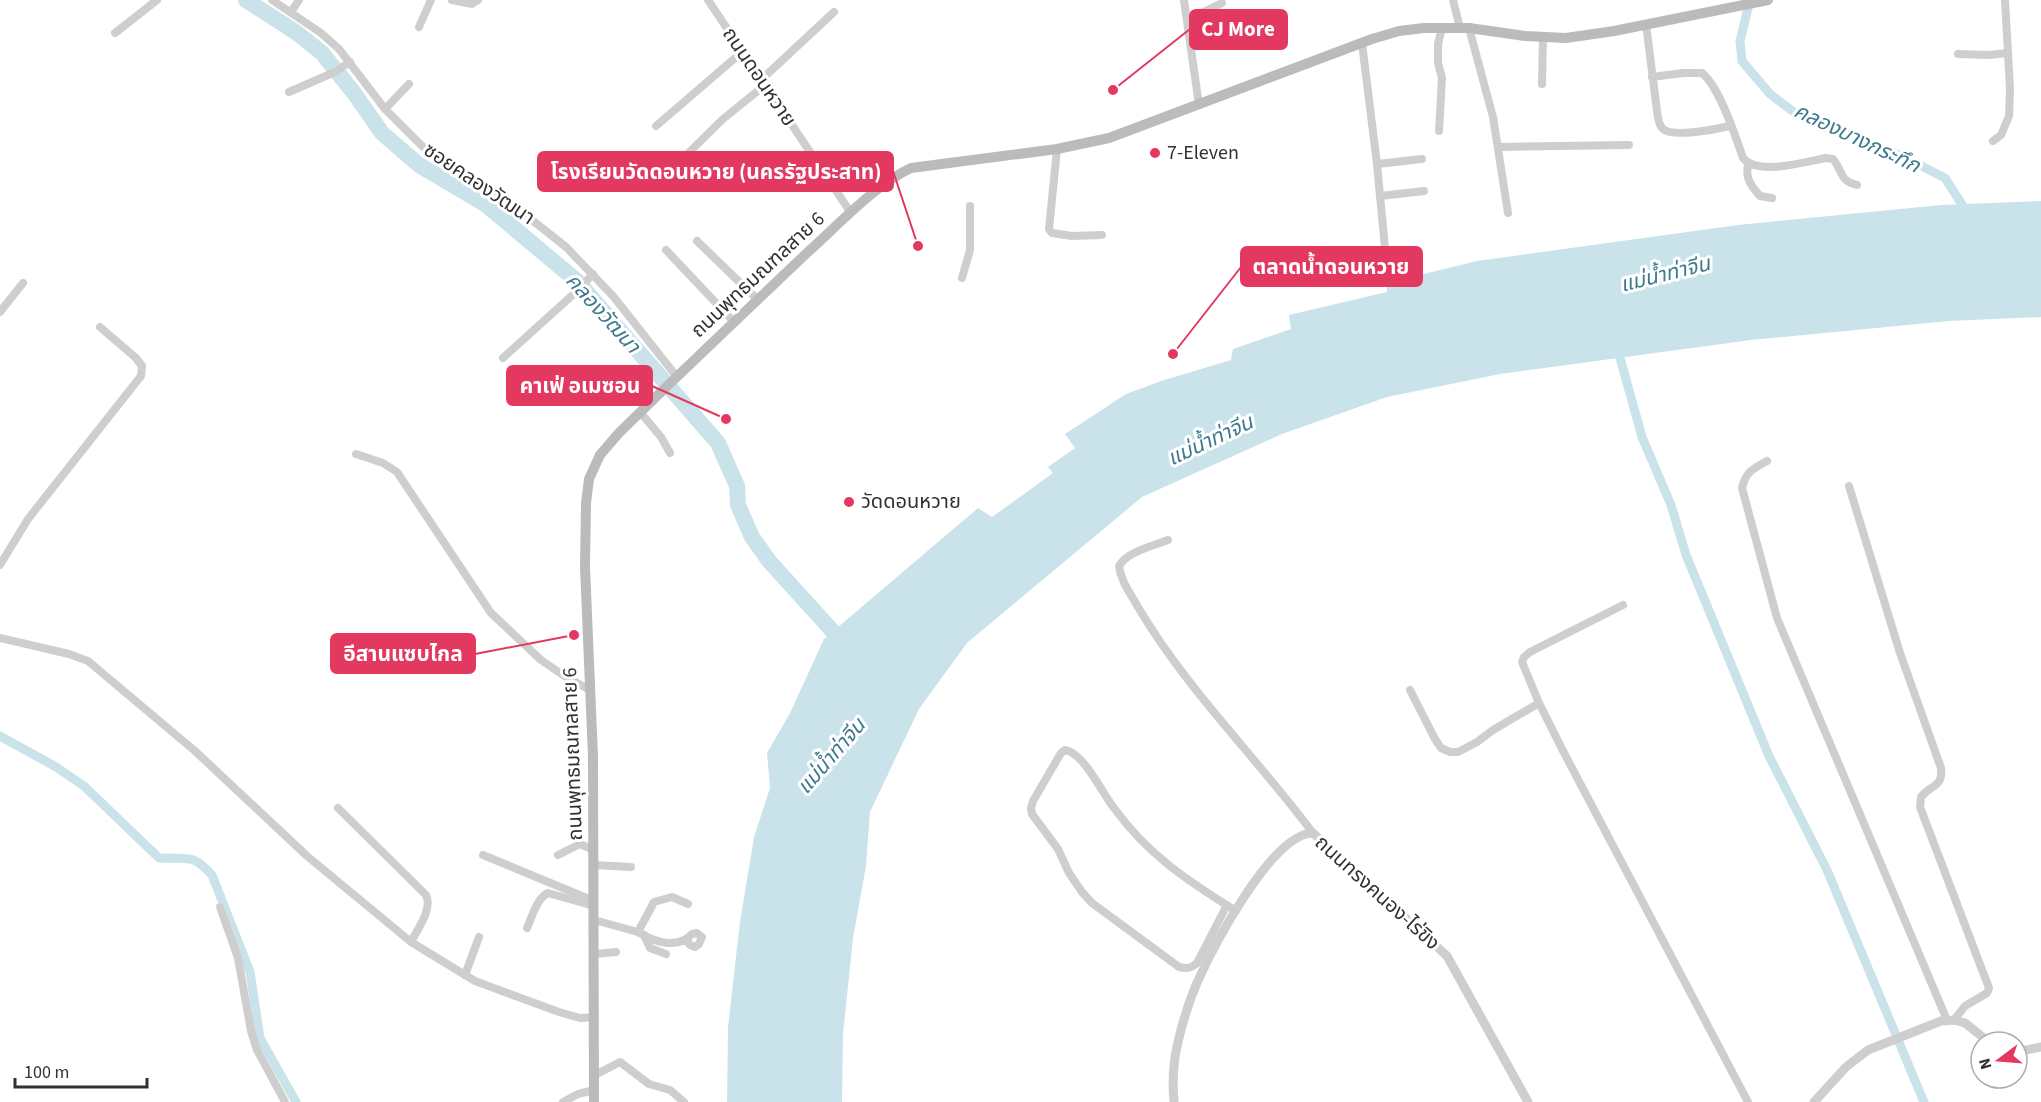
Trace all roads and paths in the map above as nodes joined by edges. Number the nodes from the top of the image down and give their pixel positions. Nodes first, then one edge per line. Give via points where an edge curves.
1 (157, 0) edge
2 (272, 0) edge
3 (299, 0) edge
4 (431, 0) edge
5 (452, 0) edge
6 (478, 0) edge
7 (708, 0) edge
8 (1184, 0) edge
9 (1453, 0) edge
10 (2004, 0) edge
11 (1763, 1) edge
12 (1222, 3) dead end
13 (288, 6) edge
14 (834, 12) dead end
15 (1187, 20) junction
16 (1646, 24) junction
17 (419, 27) dead end
18 (1442, 28) junction
19 (1464, 28) junction
20 (116, 33) dead end
21 (1543, 37) junction
22 (1362, 43) junction
23 (742, 52) junction
24 (2008, 53) junction
25 (1958, 54) dead end
26 (347, 63) junction
27 (1652, 77) junction
28 (763, 83) junction
29 (409, 84) dead end
30 (1542, 84) dead end
31 (289, 92) dead end
32 (1199, 105) junction
33 (385, 109) junction
34 (657, 126) dead end
35 (1731, 126) junction
36 (1439, 131) dead end
37 (1993, 141) dead end
38 (1629, 145) dead end
39 (1498, 147) junction
40 (1057, 149) junction
41 (1422, 159) dead end
42 (1377, 164) junction
43 (1748, 164) junction
44 (669, 172) dead end
45 (1857, 185) dead end
46 (1424, 192) dead end
47 (1380, 196) junction
48 (1772, 198) dead end
49 (970, 206) dead end
50 (851, 213) junction
51 (1508, 213) dead end
52 (1102, 235) dead end
53 (698, 241) dead end
54 (666, 250) dead end
55 (1385, 250) junction
56 (1386, 263) junction
57 (593, 274) junction
58 (962, 278) dead end
59 (1388, 280) dead end
60 (23, 283) dead end
61 (758, 300) junction
62 (0, 312) edge
63 (734, 322) junction
64 (100, 327) dead end
65 (503, 358) dead end
66 (671, 383) junction
67 (640, 412) junction
68 (670, 453) dead end
69 (356, 454) dead end
70 (1767, 461) dead end
71 (1849, 486) dead end
72 (1168, 540) dead end
73 (0, 565) edge
74 (1623, 604) dead end
75 (0, 638) edge
76 (590, 690) junction
77 (1410, 690) dead end
78 (1539, 703) junction
79 (338, 808) dead end
80 (1313, 833) junction
81 (594, 850) junction
82 (483, 855) dead end
83 (558, 855) dead end
84 (594, 865) junction
85 (631, 867) dead end
86 (594, 904) junction
87 (688, 904) dead end
88 (1227, 905) junction
89 (220, 907) dead end
90 (1236, 910) junction
91 (594, 920) junction
92 (527, 928) dead end
93 (641, 933) junction
94 (479, 938) dead end
95 (687, 940) dead end
96 (411, 942) junction
97 (616, 952) dead end
98 (594, 954) junction
99 (666, 954) dead end
100 (465, 975) junction
101 (595, 1017) junction
102 (1951, 1020) junction
103 (1974, 1030) edge
104 (593, 1076) junction
105 (594, 1090) junction
106 (285, 1102) edge
107 (563, 1102) edge
108 (594, 1102) edge
109 (684, 1102) edge
110 (1174, 1102) edge
111 (1528, 1102) edge
112 (1748, 1102) edge
113 (1814, 1102) edge

1 - 20 street
2 - 13 street, ซอยคลองวัฒนา
3 - 13 street
4 - 17 street
5 - 6 street via 472,4
7 - 23 street, ถนนดอนหวาย
8 - 15 street
9 - 19 street
10 - 24 street
11 - 16 main road, ถนนพุทธมณฑลสาย 6
12 - 15 street
13 - 26 street, ซอยคลองวัฒนา via 339,49
14 - 28 street
15 - 32 street
16 - 21 main road, ถนนพุทธมณฑลสาย 6 via 1566,38
16 - 27 street
18 - 19 main road, ถนนพุทธมณฑลสาย 6
18 - 22 main road, ถนนพุทธมณฑลสาย 6 via 1399,31
18 - 36 street via 1438,44 1442,78
19 - 21 main road, ถนนพุทธมณฑลสาย 6
19 - 39 street via 1493,117
21 - 30 street
22 - 32 main road, ถนนพุทธมณฑลสาย 6
22 - 42 street
23 - 28 street, ถนนดอนหวาย
23 - 34 street
24 - 25 street
24 - 37 street via 2009,116 2001,135
26 - 31 street
26 - 33 street, ซอยคลองวัฒนา
27 - 35 street via 1702,73
27 - 35 street via 1662,129 1694,132
28 - 44 street
28 - 50 street, ถนนดอนหวาย
29 - 33 street
32 - 40 main road, ถนนพุทธมณฑลสาย 6 via 1109,138
33 - 57 street, ซอยคลองวัฒนา via 422,146 498,193 551,234
35 - 43 street
38 - 39 street
39 - 51 street
40 - 50 main road, ถนนพุทธมณฑลสาย 6 via 911,168
40 - 52 street via 1049,230 1072,237
41 - 42 street
42 - 47 street
43 - 45 street via 1760,167 1833,159 1842,178
43 - 48 street via 1746,172 1754,189 1760,196
46 - 47 street
47 - 55 street
49 - 58 street via 970,250
50 - 61 main road, ถนนพุทธมณฑลสาย 6
53 - 61 street
54 - 63 street
55 - 56 street
55 - 56 street via 1403,250 1406,255
56 - 59 street
57 - 65 street
57 - 66 street, ซอยคลองวัฒนา via 632,317
60 - 62 street
61 - 63 main road, ถนนพุทธมณฑลสาย 6
63 - 66 main road, ถนนพุทธมณฑลสาย 6
64 - 73 street via 136,358 142,366 141,376 28,519
66 - 67 main road, ถนนพุทธมณฑลสาย 6
67 - 68 street
67 - 76 main road, ถนนพุทธมณฑลสาย 6 via 600,455 589,479 585,567
69 - 76 street via 397,472 491,613 541,660
70 - 102 street via 1749,472 1742,488 1777,618
71 - 102 street via 1900,654 1941,768 1939,783 1921,796 1920,807 1989,988
72 - 80 street via 1122,561 1119,566 1124,584 1182,674
74 - 78 street via 1524,657 1524,669
75 - 96 street via 88,661 195,751 307,856
76 - 81 main road, ถนนพุทธมณฑลสาย 6
77 - 78 street via 1435,739 1450,752 1477,742
78 - 112 street
79 - 96 street via 426,895 427,909
80 - 90 street, ถนนทรงคนอง-ไร่ขิง via 1296,837 1276,854
80 - 111 street, ถนนทรงคนอง-ไร่ขิง via 1447,956
81 - 83 street via 580,844
81 - 84 main road, ถนนพุทธมณฑลสาย 6
82 - 86 street
84 - 85 street
84 - 86 main road, ถนนพุทธมณฑลสาย 6
86 - 91 main road, ถนนพุทธมณฑลสาย 6
86 - 92 street via 548,893 539,901
87 - 93 street via 672,897 654,902
88 - 88 street via 1152,852 1115,810 1088,769 1070,751 1061,753 1033,801 1032,814 1092,903 1186,969 1197,963
88 - 90 street
89 - 106 street via 238,958 257,1050
90 - 110 street, ถนนทรงคนอง-ไร่ขิง via 1196,986 1182,1028 1172,1077
91 - 93 street
91 - 98 main road, ถนนพุทธมณฑลสาย 6
93 - 95 street via 672,944
93 - 99 street via 650,948
94 - 100 street
96 - 100 street
97 - 98 street
98 - 101 main road, ถนนพุทธมณฑลสาย 6
100 - 101 street via 559,1012 580,1018
101 - 104 main road, ถนนพุทธมณฑลสาย 6
102 - 103 street
102 - 113 street via 1868,1050 1846,1066
104 - 105 main road, ถนนพุทธมณฑลสาย 6
104 - 109 street via 620,1062 649,1084 670,1090
105 - 107 street
105 - 108 main road, ถนนพุทธมณฑลสาย 6

